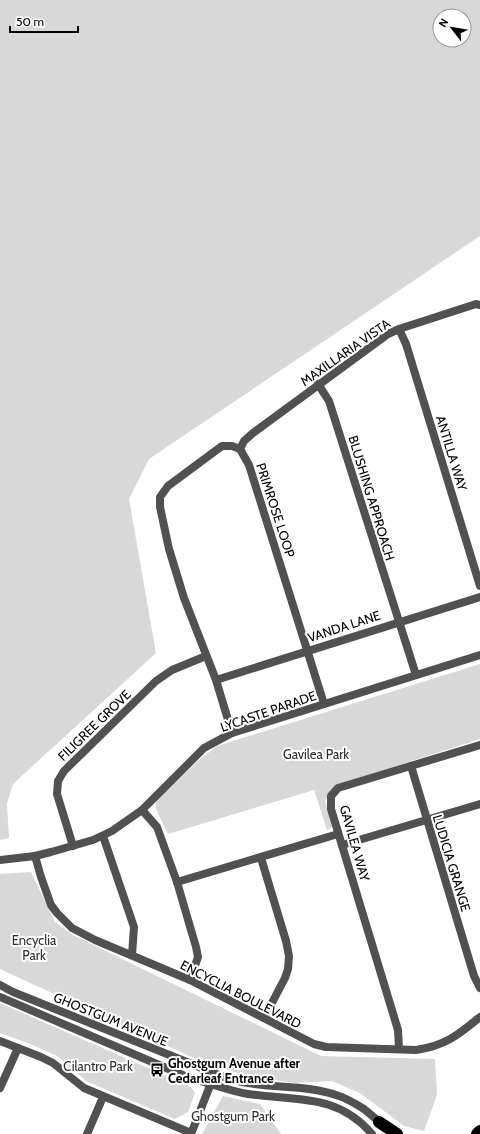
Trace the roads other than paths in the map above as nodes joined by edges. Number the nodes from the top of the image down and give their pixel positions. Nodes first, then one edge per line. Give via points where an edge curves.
1 (480, 305) edge
2 (399, 329) junction
3 (318, 384) junction
4 (240, 449) junction
5 (480, 586) edge
6 (480, 596) edge
7 (398, 622) junction
8 (308, 650) junction
9 (206, 656) junction
10 (480, 656) edge
11 (416, 675) junction
12 (216, 680) junction
13 (324, 704) junction
14 (232, 733) junction
15 (480, 745) edge
16 (411, 766) junction
17 (480, 804) edge
18 (142, 810) junction
19 (427, 820) junction
20 (338, 834) junction
21 (103, 836) junction
22 (342, 845) junction
23 (73, 846) junction
24 (34, 856) junction
25 (261, 858) junction
26 (0, 860) edge
27 (177, 882) junction
28 (132, 956) junction
29 (190, 980) junction
30 (0, 984) edge
31 (480, 988) edge
32 (0, 997) edge
33 (480, 1017) edge
34 (264, 1018) junction
35 (0, 1042) edge
36 (18, 1048) junction
37 (399, 1048) junction
38 (215, 1074) junction
39 (211, 1083) junction
40 (0, 1088) edge
41 (103, 1096) junction
42 (379, 1122) junction
43 (480, 1131) edge
44 (88, 1134) edge
45 (191, 1134) edge
46 (372, 1134) edge
47 (389, 1134) edge
48 (397, 1134) edge
49 (477, 1134) edge

1 - 2 street, MAXILLARIA VISTA via 476,304
2 - 3 street, MAXILLARIA VISTA via 377,341
2 - 5 street, ANTILLA WAY
3 - 4 street, MAXILLARIA VISTA via 253,432
3 - 7 street, BLUSHING APPROACH via 329,401
4 - 8 street, PRIMROSE LOOP via 250,465
4 - 9 street via 222,446 168,486 160,497 169,549
6 - 7 street, VANDA LANE
7 - 8 street, VANDA LANE
7 - 11 street, BLUSHING APPROACH
8 - 12 street, VANDA LANE
8 - 13 street, PRIMROSE LOOP
9 - 12 street
9 - 23 street, FILIGREE GROVE via 172,670 156,681 64,771 58,782 58,794
10 - 11 street, LYCASTE PARADE
11 - 13 street, LYCASTE PARADE
12 - 14 street
13 - 14 street, LYCASTE PARADE
14 - 18 street, LYCASTE PARADE via 204,748
15 - 16 street, GAVILEA WAY
16 - 19 street, LUDICIA GRANGE
16 - 20 street, GAVILEA WAY via 338,788 331,796 331,809
17 - 19 street
18 - 21 street, LYCASTE PARADE
18 - 27 street via 157,827
19 - 22 street
19 - 31 street, LUDICIA GRANGE via 474,976
20 - 22 street, GAVILEA WAY
20 - 25 street
21 - 23 street, LYCASTE PARADE
21 - 28 street via 134,927
22 - 37 street, GAVILEA WAY via 398,1030
23 - 24 street, LYCASTE PARADE
24 - 26 street, LYCASTE PARADE
24 - 28 street, ENCYCLIA BOULEVARD via 48,897 57,913 72,928
25 - 27 street
25 - 34 street via 289,956 285,978
27 - 29 street via 198,957
28 - 29 street, ENCYCLIA BOULEVARD
29 - 34 street, ENCYCLIA BOULEVARD
30 - 38 street, GHOSTGUM AVENUE
32 - 39 street, GHOSTGUM AVENUE via 192,1079
33 - 37 street, ENCYCLIA BOULEVARD via 454,1038 438,1045 416,1050
34 - 37 street, ENCYCLIA BOULEVARD via 326,1047
35 - 36 street
36 - 40 street
36 - 41 street via 53,1063 84,1088
38 - 39 street
38 - 42 street, GHOSTGUM AVENUE via 260,1086 315,1090 339,1096 360,1107
39 - 45 street
39 - 46 street, GHOSTGUM AVENUE via 236,1092 326,1103 354,1117
41 - 44 street
41 - 45 street
42 - 47 street, GHOSTGUM AVENUE
42 - 48 highway
43 - 49 highway

